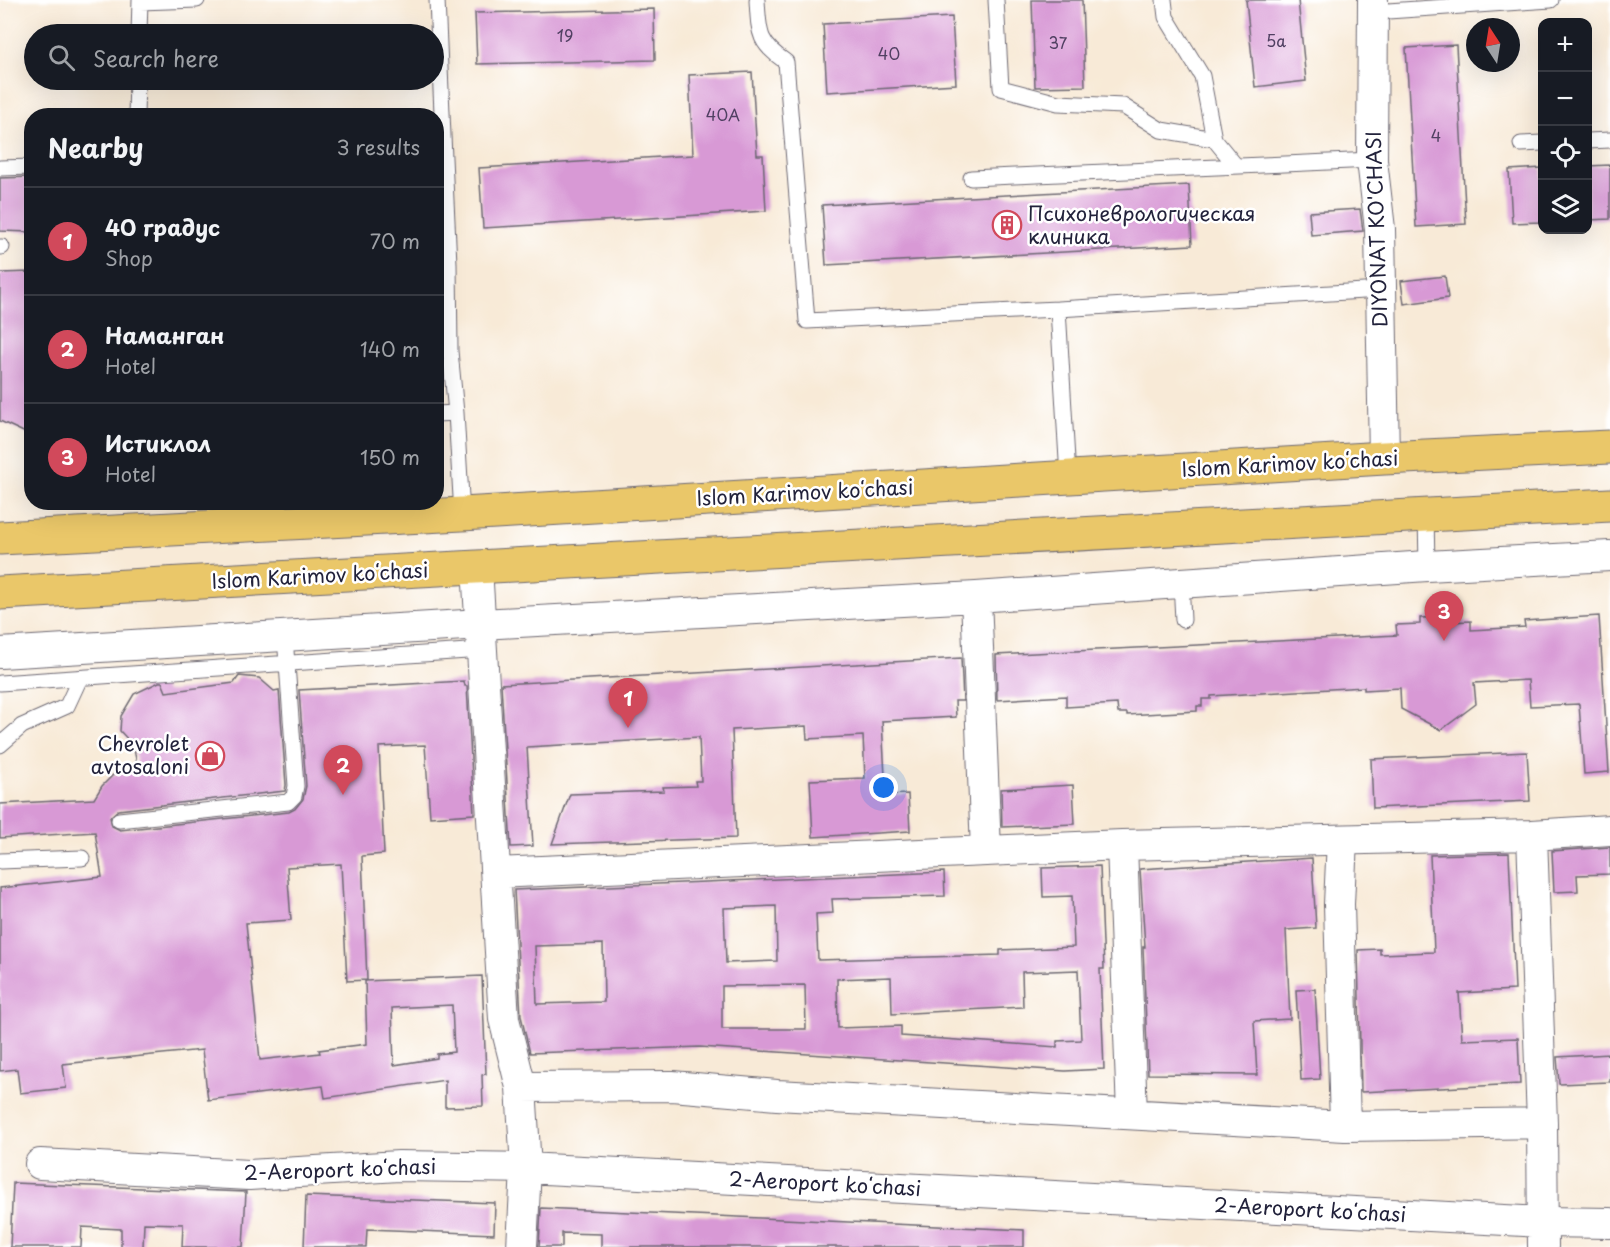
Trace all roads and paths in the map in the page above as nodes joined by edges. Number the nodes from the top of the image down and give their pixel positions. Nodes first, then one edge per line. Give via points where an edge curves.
1 (197, 0) edge
2 (437, 0) edge
3 (757, 0) edge
4 (996, 0) edge
5 (1164, 0) edge
6 (1551, 0) edge
7 (140, 1) edge
8 (1373, 6) edge
9 (139, 24) edge
10 (437, 24) edge
11 (137, 90) edge
12 (439, 90) edge
13 (136, 108) edge
14 (439, 108) edge
15 (1214, 140) junction
16 (1610, 140) edge
17 (1592, 141) edge
18 (1538, 143) edge
19 (1521, 144) dead end
20 (1372, 160) junction
21 (1236, 166) junction
22 (24, 167) edge
23 (0, 168) edge
24 (971, 178) dead end
25 (444, 205) edge
26 (1381, 290) junction
27 (1058, 309) junction
28 (444, 337) edge
29 (444, 357) edge
30 (456, 413) junction
31 (444, 414) edge
32 (1610, 447) edge
33 (1384, 458) junction
34 (1068, 477) junction
35 (1610, 505) edge
36 (462, 514) junction
37 (1426, 514) junction
38 (0, 538) edge
39 (1610, 556) edge
40 (1427, 566) junction
41 (477, 567) junction
42 (1181, 582) junction
43 (0, 594) edge
44 (976, 597) junction
45 (1183, 620) dead end
46 (482, 637) junction
47 (286, 650) junction
48 (0, 653) edge
49 (80, 678) junction
50 (0, 683) edge
51 (0, 745) edge
52 (119, 820) dead end
53 (1610, 830) edge
54 (1532, 835) junction
55 (1342, 840) junction
56 (1122, 845) junction
57 (986, 851) junction
58 (82, 858) dead end
59 (0, 861) edge
60 (497, 873) junction
61 (521, 1087) junction
62 (1132, 1114) junction
63 (1542, 1123) junction
64 (1346, 1126) junction
65 (40, 1164) dead end
66 (526, 1168) junction
67 (1610, 1223) edge
68 (1543, 1235) edge
69 (522, 1247) edge

1 - 7 lane
2 - 10 lane
3 - 27 lane via 759,30 769,50 786,62 807,321
4 - 15 lane via 1001,88 1058,103 1123,106 1161,130
5 - 15 lane via 1166,17 1202,75
6 - 8 lane
7 - 9 lane
8 - 20 street, DIYONAT KO'CHASI
11 - 13 lane
12 - 14 lane
15 - 21 lane
16 - 17 lane
18 - 19 lane
20 - 21 lane
20 - 26 street, DIYONAT KO'CHASI via 1380,229
21 - 24 lane
22 - 23 lane
25 - 28 lane via 449,264
26 - 27 lane
26 - 33 street, DIYONAT KO'CHASI
27 - 34 lane
29 - 30 lane
30 - 31 lane
30 - 36 lane
32 - 33 highway, Islom Karimov koʻchasi
33 - 34 highway, Islom Karimov koʻchasi
34 - 36 highway, Islom Karimov koʻchasi
35 - 37 highway, Islom Karimov koʻchasi
36 - 38 highway, Islom Karimov koʻchasi
37 - 40 lane
37 - 41 highway, Islom Karimov koʻchasi
39 - 40 street
40 - 42 street
41 - 43 highway, Islom Karimov koʻchasi
41 - 46 street
42 - 44 street
42 - 45 lane
44 - 46 street
44 - 57 street
46 - 47 street
46 - 60 street
47 - 48 street
47 - 49 lane
47 - 52 lane via 294,796 288,802
49 - 50 lane
49 - 51 lane via 67,706 22,726
53 - 54 street
54 - 55 street
54 - 63 street
55 - 56 street
55 - 64 street via 1339,904
56 - 57 street
56 - 62 street
57 - 60 street
58 - 59 lane
60 - 61 street via 504,1019
61 - 62 street via 672,1086
61 - 66 street
62 - 64 street
63 - 64 street
63 - 68 street
65 - 66 street, 2-Aeroport koʻchasi via 249,1175 399,1166
66 - 68 street, 2-Aeroport koʻchasi
66 - 69 street
67 - 68 street, 2-Aeroport koʻchasi

